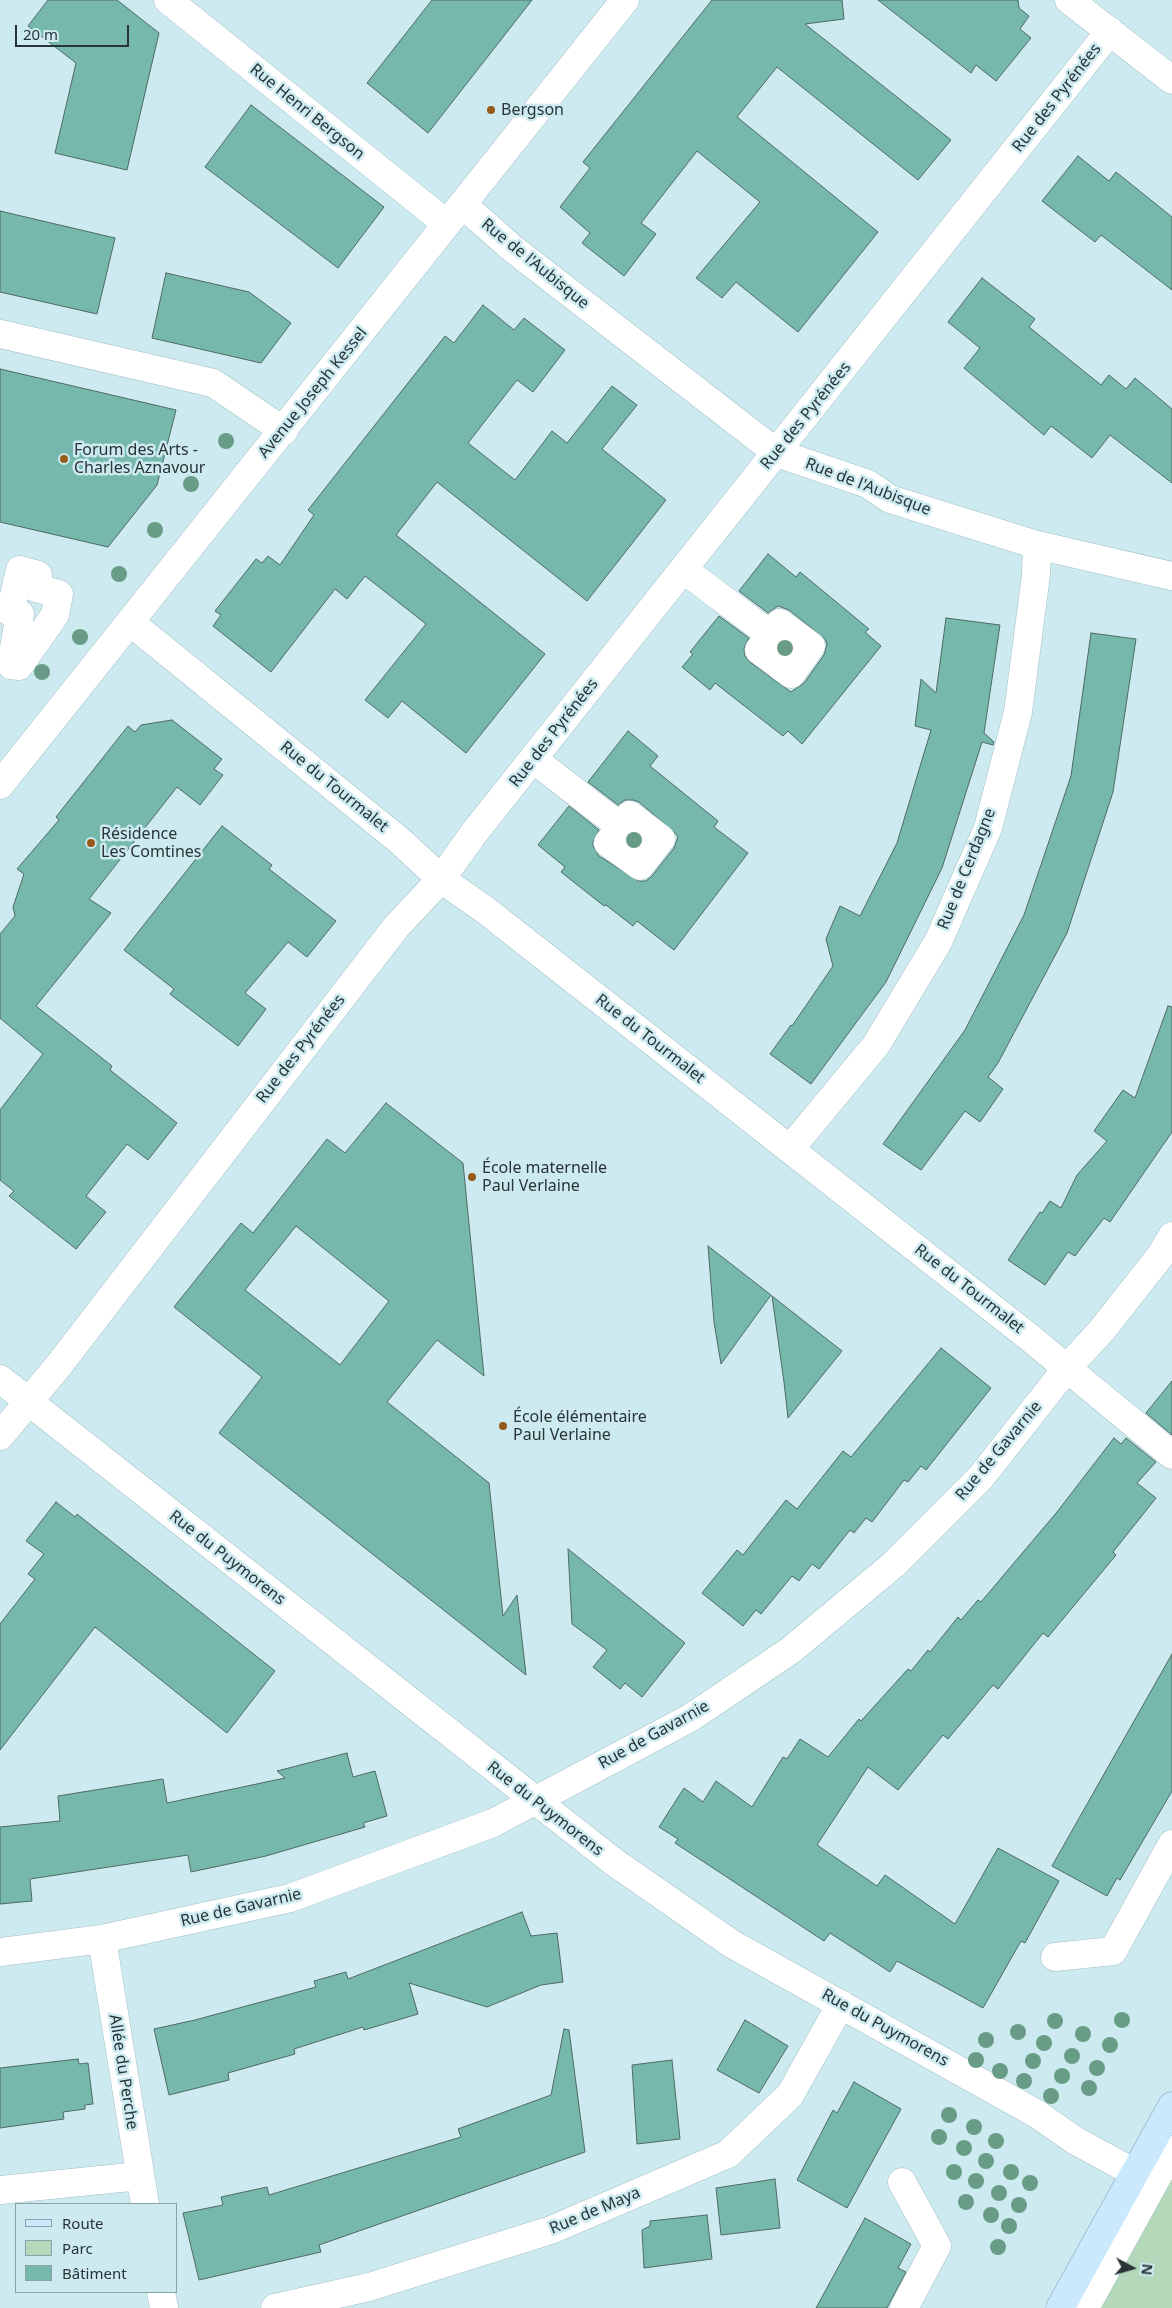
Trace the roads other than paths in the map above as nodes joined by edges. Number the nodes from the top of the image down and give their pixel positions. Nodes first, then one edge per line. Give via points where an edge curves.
1 (168, 0) edge
2 (625, 0) edge
3 (1070, 0) edge
4 (1110, 31) junction
5 (1172, 80) edge
6 (455, 214) junction
7 (0, 334) edge
8 (284, 431) junction
9 (777, 453) junction
10 (1037, 545) junction
11 (684, 570) junction
12 (1172, 576) edge
13 (130, 622) junction
14 (771, 635) dead end
15 (533, 759) junction
16 (0, 785) edge
17 (621, 827) dead end
18 (441, 879) junction
19 (790, 1149) junction
20 (1172, 1236) edge
21 (1067, 1368) junction
22 (0, 1379) edge
23 (29, 1401) junction
24 (0, 1436) edge
25 (1172, 1454) edge
26 (533, 1800) junction
27 (1172, 1844) edge
28 (102, 1939) junction
29 (0, 1952) edge
30 (1055, 1957) dead end
31 (841, 2004) junction
32 (1172, 2106) edge
33 (1172, 2150) edge
34 (1135, 2172) junction
35 (140, 2176) junction
36 (902, 2182) dead end
37 (0, 2190) edge
38 (145, 2203) edge
39 (161, 2293) edge
40 (164, 2308) edge
41 (275, 2308) edge
42 (904, 2308) edge
43 (1060, 2308) edge
44 (1085, 2308) edge

1 - 6 street, Rue Henri Bergson
2 - 6 street, Avenue Joseph Kessel
3 - 4 street
4 - 5 street
4 - 9 street, Rue des Pyrénées
6 - 8 street, Avenue Joseph Kessel
6 - 9 street, Rue de l'Aubisque via 513,249
7 - 8 street via 213,383
8 - 13 street, Avenue Joseph Kessel
9 - 10 street, Rue de l'Aubisque via 868,484 890,499
9 - 11 street, Rue des Pyrénées
10 - 12 street, Rue de l'Aubisque
10 - 19 street, Rue de Cerdagne via 1018,712 988,828 938,942 876,1045
11 - 14 street
11 - 15 street, Rue des Pyrénées
13 - 16 street, Avenue Joseph Kessel
13 - 18 street, Rue du Tourmalet via 400,841
15 - 17 street
15 - 18 street, Rue des Pyrénées
18 - 19 street, Rue du Tourmalet via 484,909
18 - 23 street, Rue des Pyrénées via 396,927
19 - 21 street, Rue du Tourmalet
20 - 21 street, Rue de Gavarnie via 1161,1255 1108,1322
21 - 25 street, Rue du Tourmalet
21 - 26 street, Rue de Gavarnie via 982,1477 893,1565 791,1650 690,1718
22 - 23 street, Rue du Puymorens
23 - 24 street, Rue des Pyrénées
23 - 26 street, Rue du Puymorens
26 - 28 street, Rue de Gavarnie via 493,1823 290,1898
26 - 31 street, Rue du Puymorens via 614,1862 732,1944
27 - 30 street via 1112,1951
28 - 29 street, Rue de Gavarnie
28 - 35 street, Allée du Perche
31 - 34 street, Rue du Puymorens
31 - 41 street, Rue de Maya via 790,2095 728,2154 551,2230 369,2288
32 - 34 main road
33 - 44 street
34 - 43 main road
35 - 37 street
35 - 38 street, Allée du Perche
36 - 42 street via 937,2246
39 - 40 street

